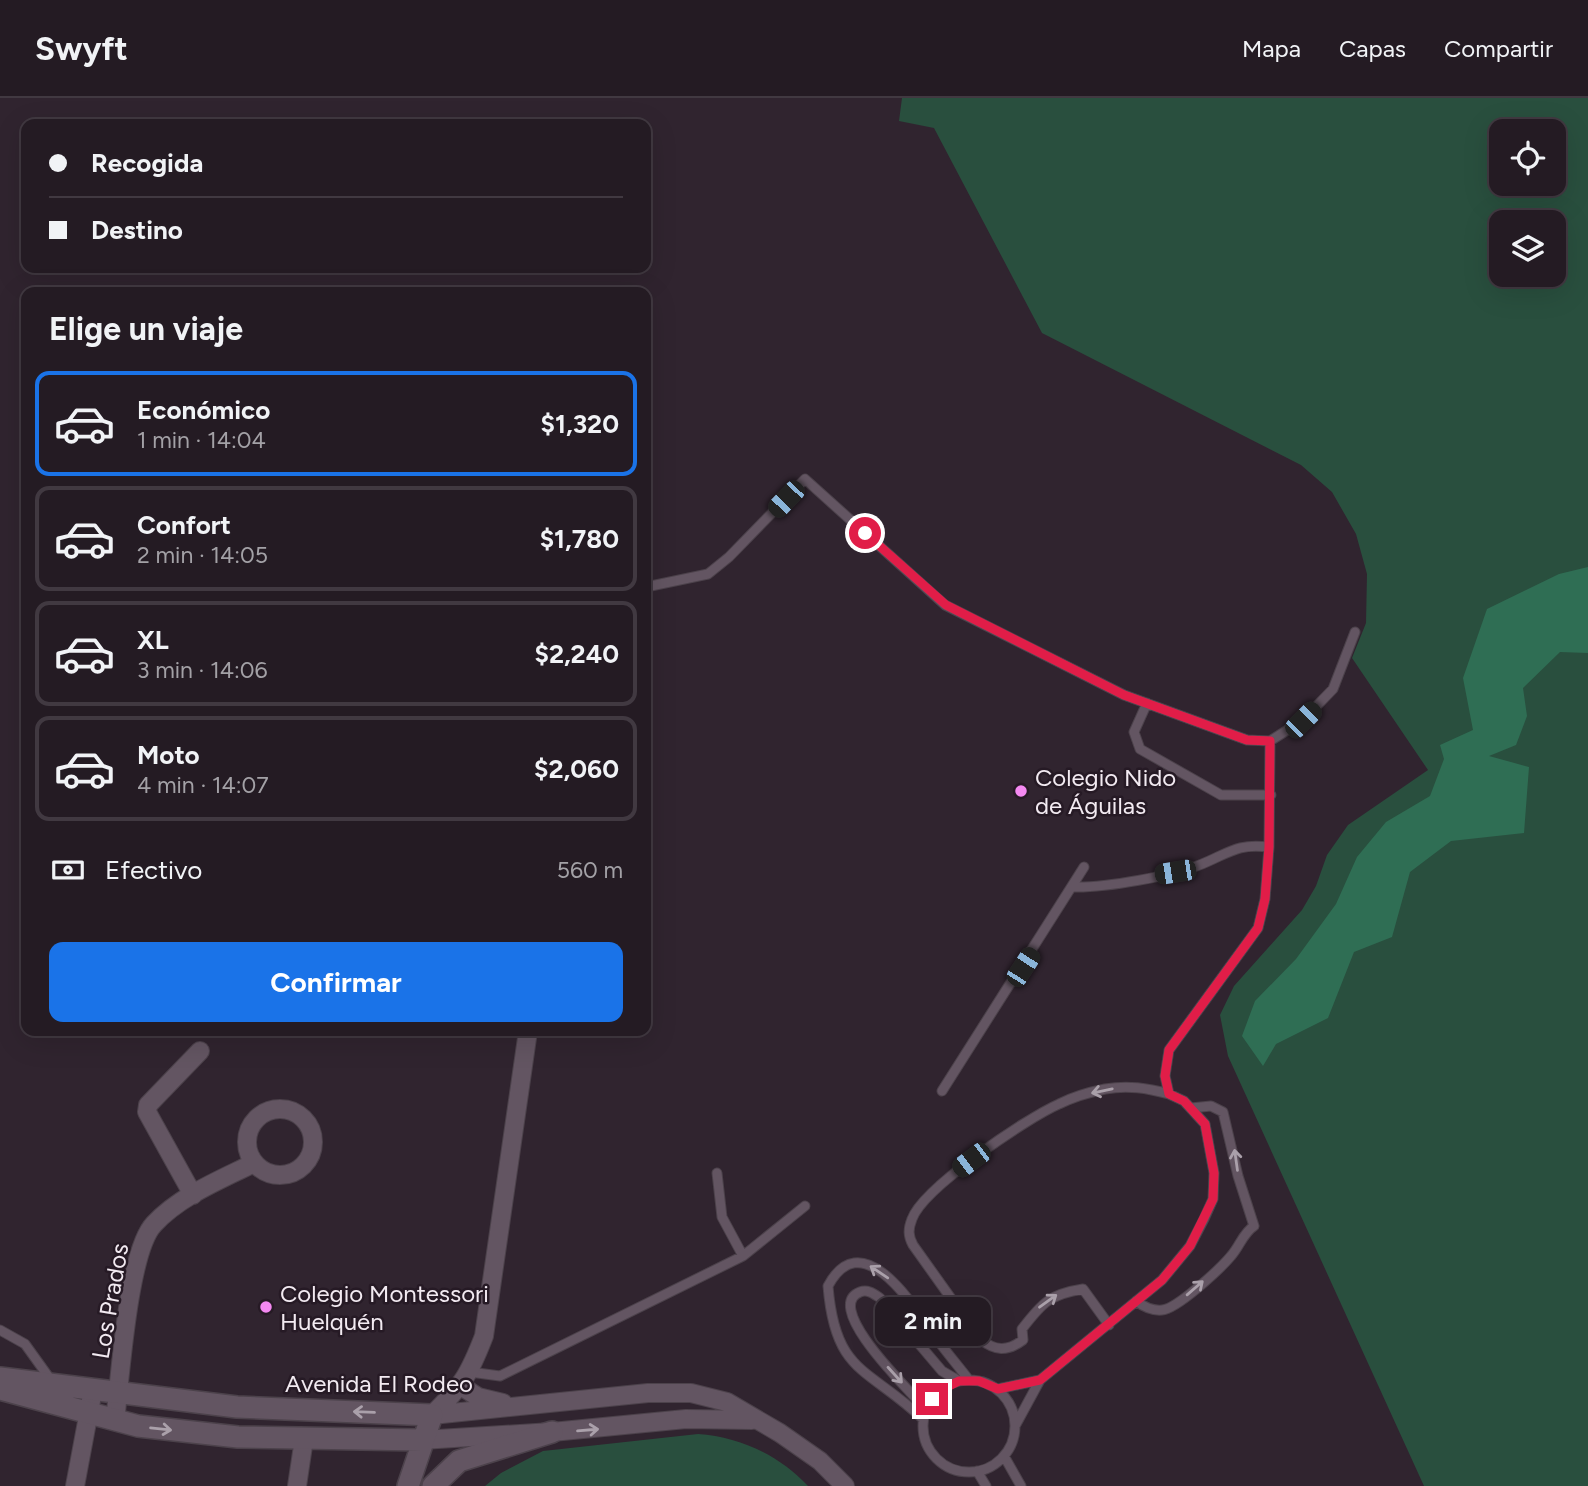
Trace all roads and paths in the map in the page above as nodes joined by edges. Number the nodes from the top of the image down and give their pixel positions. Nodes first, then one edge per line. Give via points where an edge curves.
1 (651, 586) edge
2 (1355, 632) dead end
3 (1147, 703) junction
4 (1270, 741) junction
5 (1271, 795) junction
6 (1269, 847) junction
7 (1084, 867) dead end
8 (1073, 887) junction
9 (527, 1036) edge
10 (200, 1051) dead end
11 (942, 1091) dead end
12 (1169, 1094) junction
13 (1191, 1108) junction
14 (254, 1163) dead end
15 (717, 1173) dead end
16 (193, 1195) junction
17 (805, 1206) dead end
18 (743, 1256) junction
19 (1136, 1301) junction
20 (1109, 1325) junction
21 (0, 1331) edge
22 (0, 1378) edge
23 (466, 1379) junction
24 (964, 1380) junction
25 (1040, 1380) junction
26 (54, 1384) junction
27 (0, 1389) edge
28 (998, 1389) junction
29 (93, 1390) junction
30 (118, 1393) junction
31 (691, 1393) junction
32 (531, 1405) junction
33 (926, 1409) junction
34 (89, 1415) junction
35 (432, 1415) junction
36 (686, 1419) junction
37 (923, 1419) junction
38 (752, 1420) junction
39 (115, 1422) junction
40 (1015, 1426) junction
41 (552, 1433) junction
42 (304, 1439) junction
43 (422, 1440) junction
44 (1004, 1456) junction
45 (977, 1471) junction
46 (75, 1486) edge
47 (297, 1486) edge
48 (408, 1486) edge
49 (433, 1486) edge
50 (845, 1486) edge
51 (986, 1486) edge
52 (1021, 1486) edge

1 - 3 lane via 708,574 805,479 946,605
2 - 4 lane via 1333,689 1303,720
3 - 4 lane via 1247,740
3 - 5 lane via 1134,732 1140,749 1221,795
4 - 5 lane
5 - 6 lane
6 - 8 lane via 1240,846 1175,872
6 - 12 lane via 1258,928 1169,1050 1165,1076
7 - 8 lane
8 - 11 lane
9 - 23 street via 484,1336
10 - 16 street via 148,1105 147,1112
12 - 13 lane
12 -> 20 lane via 1122,1087 1060,1103 958,1171 912,1219 908,1235 912,1245 989,1346 1013,1347 1023,1340 1022,1328 1040,1305 1054,1296 1083,1289
13 - 19 lane via 1205,1124 1214,1173 1213,1199 1190,1246 1162,1280
19 -> 13 lane via 1163,1310 1176,1305 1231,1257 1254,1226 1223,1112 1211,1106
14 - 16 street, Los Prados
15 - 18 lane via 722,1217
16 - 30 street, Los Prados via 153,1224 139,1250
17 - 18 lane
18 - 23 lane via 500,1376
19 - 20 lane
20 - 25 lane
21 - 26 lane via 25,1344
22 - 26 street, Avenida El Rodeo
23 - 32 street via 492,1403
23 - 35 street
24 - 28 lane
24 - 33 lane via 939,1391
24 -> 33 lane via 942,1371 880,1298 870,1292 853,1297 852,1321
24 -> 37 lane via 918,1310 884,1273 862,1262 840,1268 828,1286 835,1335 863,1374
25 - 28 lane
25 - 40 lane
26 - 29 street, Avenida El Rodeo
27 - 34 street, Avenida El Rodeo
28 - 40 lane via 1013,1412
29 - 30 street, Avenida El Rodeo
29 - 34 street, Los Prados
35 -> 30 street, Avenida El Rodeo via 237,1407
30 - 39 street, Los Prados
31 - 32 street, Avenida El Rodeo
31 - 36 street via 693,1406
31 - 38 street, Avenida El Rodeo via 727,1402
32 - 35 street, Avenida El Rodeo
33 - 37 lane
34 - 39 street, Avenida El Rodeo
34 - 46 street, Los Prados
35 - 43 street
36 - 38 street, Avenida El Rodeo
41 -> 36 street, Avenida El Rodeo
37 - 45 lane via 925,1440 935,1456 951,1468
38 - 50 street, Avenida El Rodeo via 800,1446
39 -> 42 street, Avenida El Rodeo via 238,1437
40 - 44 lane
41 - 43 street, Avenida El Rodeo
41 - 49 street via 459,1461
42 - 43 street, Avenida El Rodeo
42 - 47 street
43 - 48 street
44 - 45 lane
44 - 52 lane
45 - 51 lane

